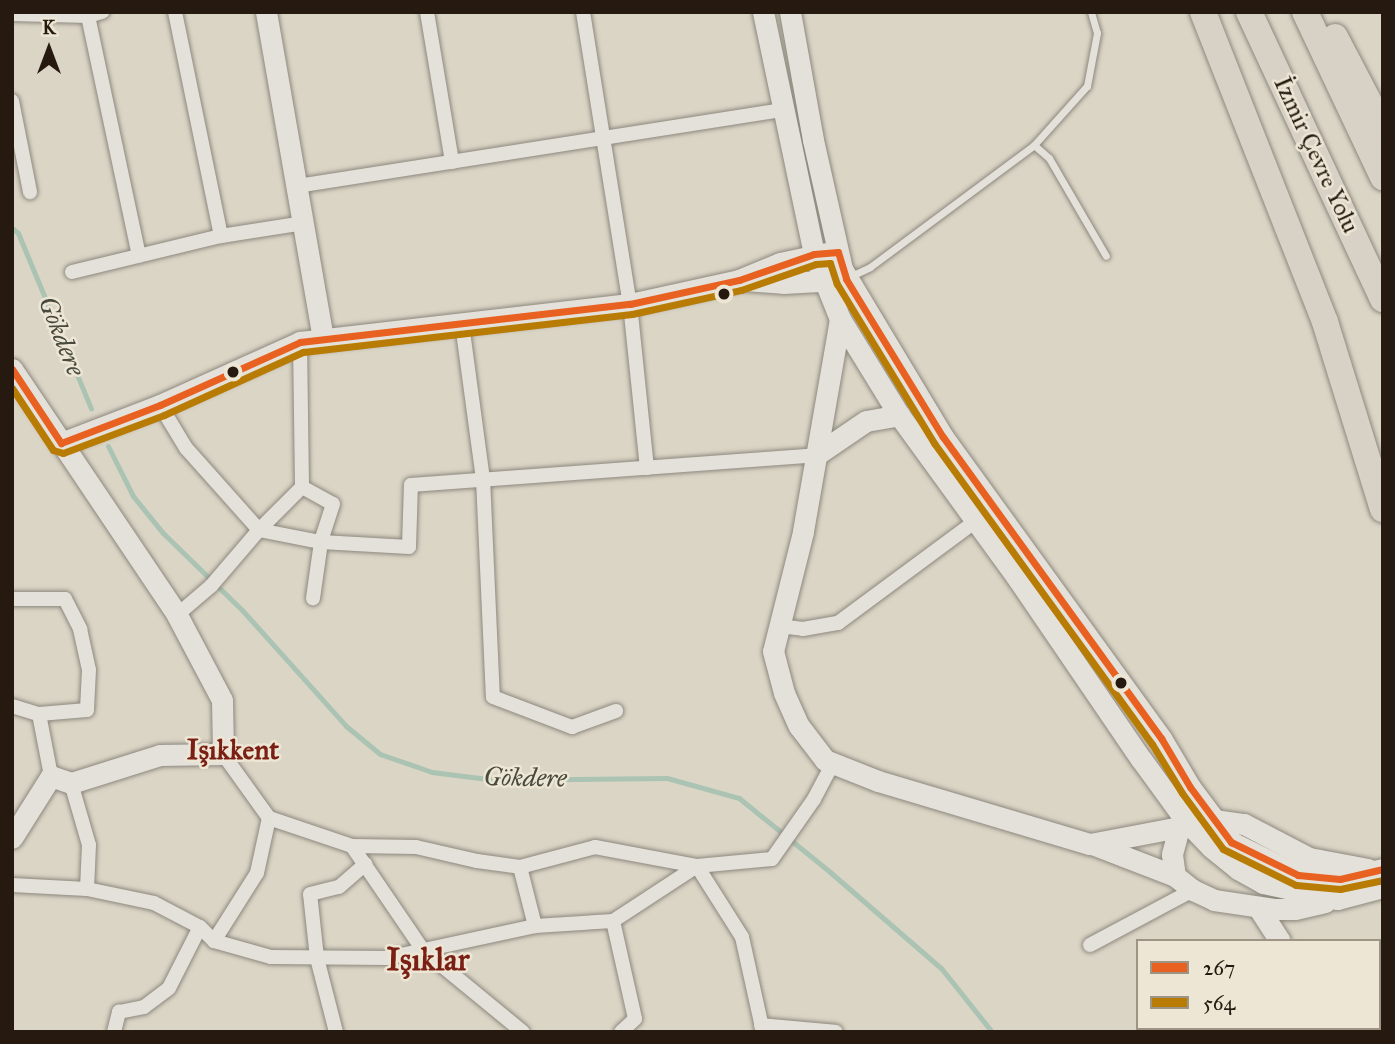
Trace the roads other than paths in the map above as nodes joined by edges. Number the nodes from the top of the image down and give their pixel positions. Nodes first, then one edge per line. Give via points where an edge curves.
1 (175, 12) edge
2 (267, 12) edge
3 (427, 12) edge
4 (583, 12) edge
5 (763, 12) edge
6 (790, 12) edge
7 (1091, 12) edge
8 (1203, 12) edge
9 (1249, 12) edge
10 (1305, 12) edge
11 (1322, 12) edge
12 (12, 14) edge
13 (95, 14) edge
14 (12, 101) edge
15 (782, 110) junction
16 (1383, 128) edge
17 (604, 137) junction
18 (1034, 145) junction
19 (452, 162) junction
20 (1383, 177) edge
21 (298, 186) junction
22 (30, 192) dead end
23 (303, 223) junction
24 (221, 236) junction
25 (838, 252) junction
26 (814, 254) junction
27 (139, 256) junction
28 (1106, 256) dead end
29 (72, 272) dead end
30 (739, 280) junction
31 (835, 280) junction
32 (1383, 299) edge
33 (630, 304) junction
34 (840, 319) junction
35 (461, 324) junction
36 (323, 339) junction
37 (300, 342) junction
38 (12, 369) edge
39 (160, 405) junction
40 (899, 415) junction
41 (61, 443) junction
42 (816, 455) junction
43 (647, 468) junction
44 (483, 479) junction
45 (302, 487) junction
46 (1383, 509) edge
47 (976, 521) junction
48 (259, 530) junction
49 (321, 542) junction
50 (313, 598) dead end
51 (12, 599) edge
52 (177, 615) junction
53 (779, 626) junction
54 (12, 706) edge
55 (616, 711) dead end
56 (39, 714) junction
57 (223, 754) junction
58 (833, 763) junction
59 (61, 780) junction
60 (269, 818) junction
61 (1214, 820) junction
62 (1183, 824) junction
63 (12, 838) edge
64 (1090, 844) junction
65 (352, 846) junction
66 (365, 864) junction
67 (697, 866) junction
68 (520, 867) junction
69 (1175, 876) junction
70 (1381, 876) edge
71 (12, 886) edge
72 (87, 889) junction
73 (1193, 890) junction
74 (1337, 899) junction
75 (1258, 907) junction
76 (613, 921) junction
77 (535, 926) junction
78 (200, 927) junction
79 (1279, 939) edge
80 (214, 941) junction
81 (1090, 945) dead end
82 (423, 950) junction
83 (317, 958) junction
84 (762, 1029) edge
85 (114, 1032) edge
86 (336, 1032) edge
87 (523, 1032) edge
88 (621, 1032) edge
89 (836, 1032) edge

1 - 24 street
2 - 21 street
3 - 19 street
4 - 17 street
5 - 15 street
6 - 25 street
7 - 18 lane via 1097,33 1087,86
8 - 46 highway via 1325,323
9 - 32 highway, İzmir Çevre Yolu
10 - 20 highway, İzmir Çevre Yolu
11 - 16 highway
12 - 13 street
13 - 27 street
14 - 22 street
15 - 17 street
15 - 26 street
17 - 19 street
17 - 33 street
18 - 28 lane via 1049,158
18 - 31 lane via 870,267
19 - 21 street
21 - 23 street
23 - 24 street
23 - 36 street
24 - 27 street
25 - 26 street
25 - 31 street
26 - 30 street
26 - 31 street
27 - 29 street
30 - 31 street
30 - 33 street
31 - 34 street
31 - 61 street via 943,438 1161,738
33 - 35 street
33 - 43 street
34 - 40 street
34 - 42 street
35 - 36 street
35 - 44 street
36 - 37 street
37 - 39 street
37 - 45 street
38 - 41 street
39 - 41 street
39 - 48 street via 186,448
40 - 42 street via 866,421
40 - 47 street
41 - 52 street
42 - 43 street
42 - 53 street via 803,532
43 - 44 street
44 - 49 street via 411,485 409,547
44 - 55 street via 493,697 572,727
45 - 48 street
45 - 49 street via 333,504
47 - 53 street via 838,624 803,629
47 - 62 street
48 - 49 street
48 - 52 street via 211,586
49 - 50 street
51 - 56 street via 65,599 80,629 89,670 86,710
52 - 57 street via 222,700
53 - 58 street via 773,651 784,693 799,726 825,760
54 - 56 street
56 - 59 street
57 - 59 street via 160,755
57 - 60 street
58 - 64 street via 878,782
58 - 67 street via 772,859
59 - 63 street
59 - 72 street via 89,845
60 - 65 street
60 - 80 street via 257,873
61 - 62 street
61 - 70 street via 1231,842 1298,875
62 - 64 street
62 - 69 street via 1172,854
62 - 74 street via 1263,883
64 - 69 street
65 - 66 street
65 - 68 street via 416,847
66 - 82 street
66 - 83 street via 339,887 310,894
67 - 68 street via 595,846
67 - 76 street
67 - 84 street via 742,937
68 - 77 street
69 - 73 street
70 - 74 street
71 - 72 street
72 - 78 street via 154,903
73 - 75 street via 1214,900
73 - 81 street
74 - 75 street via 1295,909
75 - 79 street
76 - 77 street
76 - 88 street via 635,1019
77 - 82 street
78 - 80 street
78 - 85 street via 169,988 144,1007 119,1012
80 - 83 street via 271,957
82 - 83 street via 387,957
82 - 87 street
83 - 86 street
84 - 89 street

